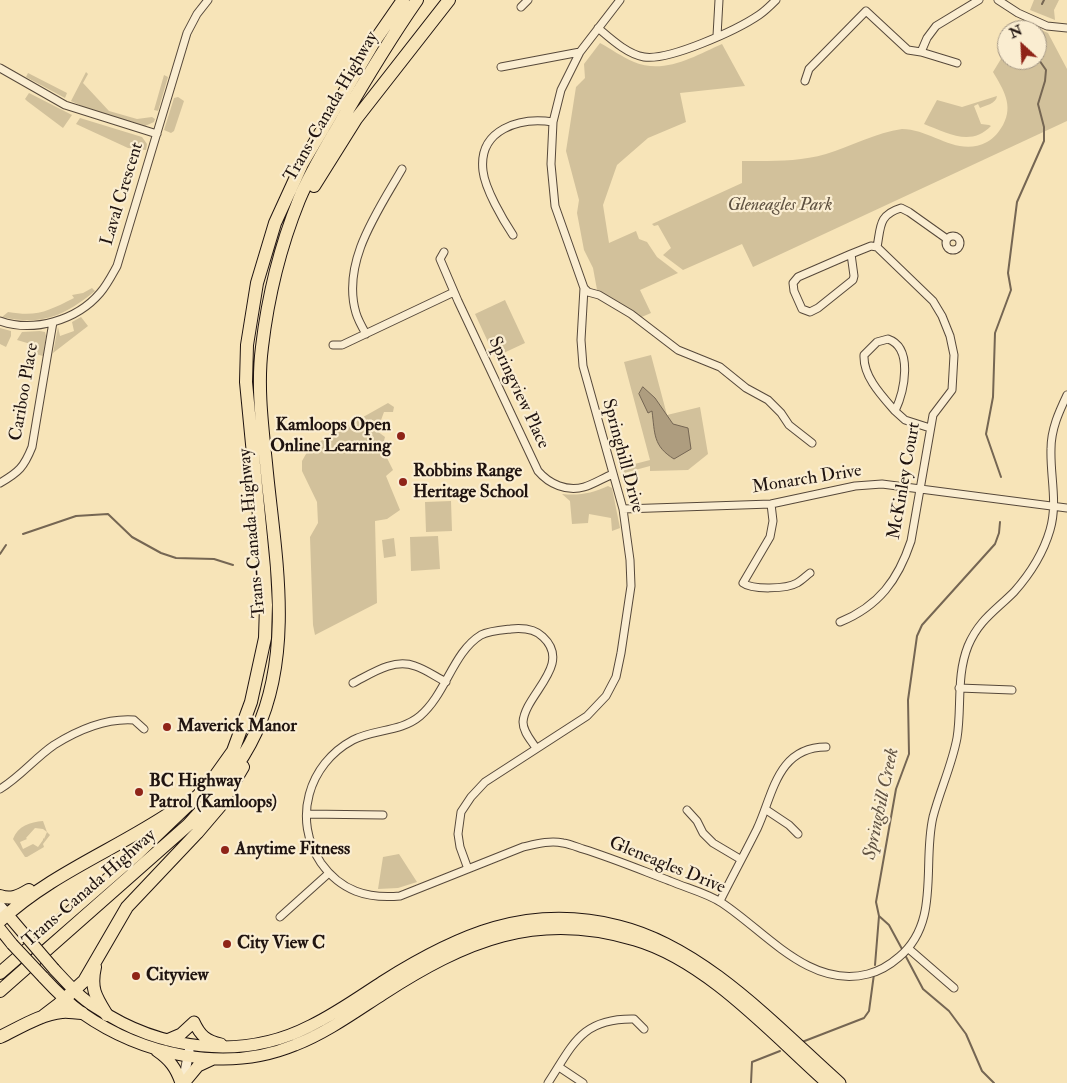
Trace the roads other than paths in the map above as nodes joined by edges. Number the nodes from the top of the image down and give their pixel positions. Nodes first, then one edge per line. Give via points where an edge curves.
1 (208, 0) edge
2 (394, 0) edge
3 (403, 0) edge
4 (418, 0) edge
5 (449, 0) edge
6 (528, 0) edge
7 (620, 0) edge
8 (719, 0) edge
9 (776, 0) edge
10 (979, 0) edge
11 (998, 0) edge
12 (521, 7) dead end
13 (598, 28) junction
14 (1067, 28) edge
15 (717, 36) junction
16 (374, 42) junction
17 (580, 52) junction
18 (921, 52) junction
19 (957, 63) dead end
20 (501, 67) dead end
21 (0, 68) edge
22 (805, 81) dead end
23 (553, 122) junction
24 (157, 134) junction
25 (402, 169) dead end
26 (288, 229) junction
27 (513, 235) dead end
28 (947, 239) dead end
29 (877, 247) junction
30 (444, 252) dead end
31 (851, 254) junction
32 (584, 288) junction
33 (454, 292) junction
34 (0, 321) edge
35 (53, 322) junction
36 (366, 334) junction
37 (333, 345) dead end
38 (1067, 395) edge
39 (894, 411) junction
40 (930, 428) junction
41 (812, 443) dead end
42 (613, 474) junction
43 (0, 483) edge
44 (919, 490) junction
45 (771, 504) junction
46 (1054, 507) junction
47 (1067, 508) edge
48 (623, 509) junction
49 (810, 574) dead end
50 (840, 622) dead end
51 (446, 682) junction
52 (353, 683) dead end
53 (959, 688) junction
54 (1012, 690) dead end
55 (144, 729) dead end
56 (256, 732) junction
57 (826, 747) dead end
58 (536, 748) junction
59 (208, 786) junction
60 (0, 789) edge
61 (765, 809) junction
62 (687, 810) dead end
63 (307, 814) junction
64 (384, 815) dead end
65 (798, 834) dead end
66 (740, 860) junction
67 (88, 861) junction
68 (468, 869) junction
69 (328, 873) junction
70 (0, 896) edge
71 (720, 901) junction
72 (2, 914) edge
73 (280, 917) dead end
74 (0, 929) edge
75 (909, 948) junction
76 (96, 962) junction
77 (0, 973) edge
78 (954, 988) dead end
79 (74, 990) junction
80 (0, 991) edge
81 (64, 999) junction
82 (82, 1013) junction
83 (107, 1015) junction
84 (42, 1017) junction
85 (644, 1029) dead end
86 (0, 1037) edge
87 (167, 1040) junction
88 (235, 1047) junction
89 (151, 1048) junction
90 (189, 1050) junction
91 (215, 1058) junction
92 (558, 1067) junction
93 (183, 1083) edge
94 (548, 1083) edge
95 (583, 1083) edge
96 (827, 1083) edge
97 (840, 1083) edge

1 - 24 street, Laval Crescent via 187,33
2 - 16 highway
3 - 16 highway, Trans-Canada Highway
4 - 26 highway, Trans-Canada Highway via 313,170
5 - 26 highway via 356,120
6 - 12 street
7 - 13 street, Springhill Drive
8 - 15 street
9 - 15 street via 749,22
10 - 18 street via 936,26
11 - 14 street via 1047,26
13 - 15 street via 643,57 676,54
13 - 17 street, Springhill Drive
16 - 59 highway, Trans-Canada Highway via 302,164 275,223 257,283 247,345 246,382 264,568 265,638 252,702 243,726 233,751
17 - 20 street
17 - 23 street, Springhill Drive via 561,90
18 - 19 street
18 - 22 street via 908,50 866,11 809,69
21 - 24 street via 65,106
23 - 27 street via 518,122 502,129 488,143 483,158 486,183
23 - 32 street, Springhill Drive via 551,164 555,206
24 - 35 street, Laval Crescent via 116,266 108,282 84,308
25 - 36 street via 369,227 353,276 356,314
26 - 56 highway, Trans-Canada Highway via 271,287 261,350 262,420 276,568 278,642 274,676
28 - 29 street via 901,208 889,212 882,221
29 - 31 street via 871,246
29 - 40 street, McKinley Court via 932,301 950,336 954,355 952,390 933,415
30 - 33 street, Springview Place via 440,259
31 - 31 street via 798,277 794,292 802,309 810,312 818,308 853,280
32 - 41 street via 631,314 678,350 720,367 746,388 768,400 789,425
32 - 42 street, Springhill Drive via 583,366
33 - 36 street
33 - 42 street, Springview Place via 544,478 576,488
34 - 35 street, Laval Crescent via 32,325
35 - 43 street, Cariboo Place via 32,447 26,462
36 - 37 street
38 - 46 street, Gleneagles Drive via 1055,420 1051,447
39 - 39 street via 864,366 864,355 877,342 888,339 898,345 906,368
39 - 40 street via 905,420
40 - 44 street, McKinley Court
42 - 48 street, Springhill Drive
44 - 45 street, Monarch Drive via 882,484 856,486
44 - 46 street, Monarch Drive
44 - 50 street, McKinley Court via 905,561 878,599 856,616
45 - 48 street, Monarch Drive
45 - 49 street via 773,521 770,537 743,583 748,587 780,587 797,584
46 - 47 street, Monarch Drive
46 - 53 street, Gleneagles Drive via 1041,554 1029,573 978,627 968,647
48 - 58 street, Springhill Drive via 632,586 616,677 606,696 586,716
51 - 52 street via 403,663
51 - 58 street, Gleneagles Drive via 467,646 482,634 521,629 543,637 552,652 552,662 548,675 525,712 523,722 524,730
51 - 63 street, Gleneagles Drive via 420,717 404,725 354,739 336,752 319,770 310,788
53 - 54 street
53 - 75 street, Gleneagles Drive via 955,749 930,836 927,908 921,929
55 - 60 street via 134,720 123,719 84,729 54,746
56 - 76 highway via 241,773 220,806 127,907
56 - 80 highway, Trans-Canada Highway via 237,765 188,825
57 - 61 street via 811,747 791,759 778,775
58 - 68 street, Springhill Drive via 485,782 461,812 458,834
59 - 67 highway via 158,821
59 - 77 highway, Trans-Canada Highway via 138,853
61 - 65 street
61 - 66 street
62 - 66 street via 713,843
63 - 64 street
63 - 69 street, Gleneagles Drive via 309,837
66 - 71 street
67 - 70 highway via 18,897 7,899
67 - 72 highway
68 - 69 street, Gleneagles Drive via 400,896 381,898 351,890
68 - 71 street, Gleneagles Drive via 523,847 563,842
69 - 73 street
71 - 75 street, Gleneagles Drive via 821,973 856,977 872,973 892,963
72 - 79 main road, bridge
74 - 81 main road, bridge
75 - 78 street
76 - 79 highway
76 - 83 highway via 92,980
79 - 81 highway
79 - 83 main road
81 - 82 main road
81 - 84 highway
82 - 84 highway via 63,1012
82 - 89 main road
83 - 87 main road
84 - 86 highway
85 - 92 street via 634,1019 604,1021 582,1034
87 - 88 main road via 186,1031 194,1022 199,1033 208,1040
87 - 90 main road
88 - 90 main road
88 - 97 main road via 274,1040 310,1026 419,959 480,931 535,919 574,919 639,932 684,953 725,981
89 - 90 main road
89 - 93 main road via 173,1064
90 - 91 main road
90 - 93 street
91 - 93 main road via 198,1066
91 - 96 main road via 258,1056 294,1046 331,1027 421,970 483,940 536,929 570,928 636,940 679,960 748,1011
92 - 94 street
92 - 95 street

